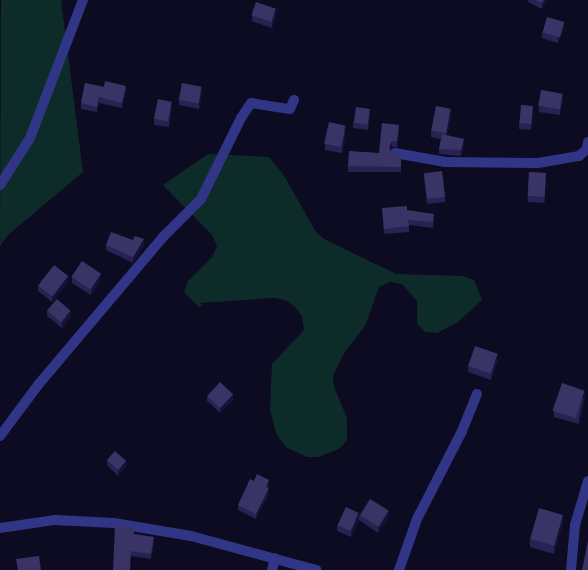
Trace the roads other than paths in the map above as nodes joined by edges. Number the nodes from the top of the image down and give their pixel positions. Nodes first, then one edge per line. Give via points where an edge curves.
1 (83, 0) edge
2 (294, 100) dead end
3 (588, 142) edge
4 (395, 153) edge
5 (0, 185) edge
6 (477, 394) dead end
7 (0, 436) edge
8 (588, 481) edge
9 (0, 528) edge
10 (275, 558) junction
11 (272, 570) edge
12 (316, 570) edge
13 (399, 570) edge
14 (571, 570) edge

1 - 5 street via 30,138
2 - 7 street via 290,109 251,103 201,199 164,236 38,385
3 - 4 street via 587,148 579,156 538,163 444,162
6 - 13 street via 462,431 418,519
8 - 14 street via 575,525
9 - 10 street via 55,520 114,523 190,536
10 - 11 street
10 - 12 street

